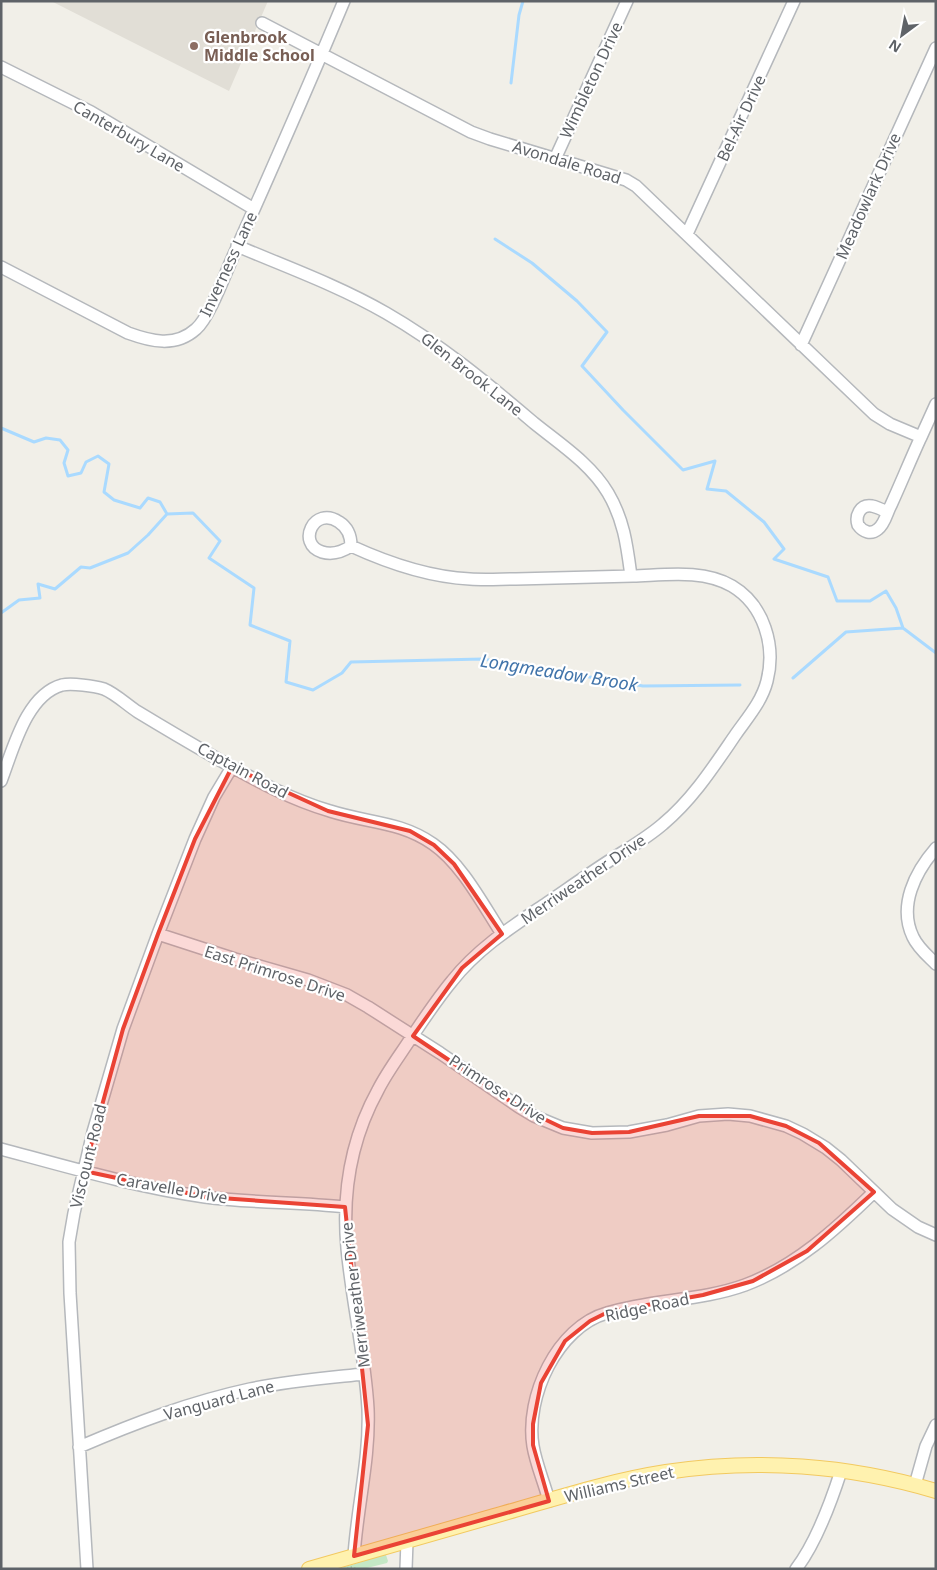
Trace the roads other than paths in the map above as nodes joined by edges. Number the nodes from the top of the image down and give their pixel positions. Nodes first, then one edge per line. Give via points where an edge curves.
1 (344, 1) edge
2 (627, 1) edge
3 (794, 1) edge
4 (262, 23) dead end
5 (936, 48) edge
6 (322, 54) junction
7 (1, 67) edge
8 (555, 158) junction
9 (254, 209) junction
10 (688, 234) junction
11 (237, 246) junction
12 (1, 267) edge
13 (801, 345) junction
14 (936, 404) edge
15 (921, 437) junction
16 (887, 512) dead end
17 (351, 546) dead end
18 (631, 576) junction
19 (232, 767) junction
20 (1, 781) edge
21 (936, 848) edge
22 (158, 934) junction
23 (502, 934) junction
24 (936, 964) edge
25 (413, 1036) junction
26 (1, 1149) edge
27 (84, 1172) junction
28 (874, 1192) junction
29 (345, 1207) junction
30 (936, 1235) edge
31 (364, 1374) junction
32 (936, 1425) edge
33 (79, 1447) junction
34 (840, 1471) junction
35 (915, 1485) junction
36 (936, 1491) edge
37 (549, 1500) junction
38 (407, 1541) junction
39 (354, 1556) junction
40 (87, 1569) edge
41 (309, 1569) edge
42 (406, 1569) edge
43 (796, 1569) edge

1 - 6 street, Inverness Lane
2 - 8 street, Wimbleton Drive
3 - 10 street, Bel-Air Drive
4 - 6 street, Avondale Road
5 - 13 street, Meadowlark Drive
6 - 8 street, Avondale Road via 466,129
6 - 9 street, Inverness Lane
7 - 9 street, Canterbury Lane via 91,112
8 - 10 street, Avondale Road via 631,182
9 - 11 street, Inverness Lane
10 - 13 street, Avondale Road
11 - 12 street, Inverness Lane via 201,324 188,334 164,342 128,333
11 - 18 street, Glen Brook Lane via 326,283 398,320 469,368 576,457 600,482 615,506 622,524
13 - 15 street, Avondale Road via 874,414
14 - 15 street
15 - 16 street
17 - 18 street, Merriweather Drive via 402,567 458,579
18 - 23 street, Merriweather Drive via 698,575 720,580 738,590 756,610 767,631 770,664 765,688 702,783 663,825
19 - 20 street, Captain Road via 104,689 68,685 50,691 29,712
19 - 22 street, Viscount Road via 195,839
19 - 23 street, Captain Road via 328,811 395,825 418,834 434,844 454,864
21 - 24 street via 914,880 908,906 913,938
22 - 25 street, East Primrose Drive via 334,990
22 - 27 street, Viscount Road via 124,1030
23 - 25 street, Merriweather Drive via 462,968
25 - 28 street, Primrose Drive via 519,1107 563,1128 592,1133 629,1132 699,1116 750,1116 786,1126 819,1143
25 - 29 street, Merriweather Drive via 379,1087 362,1126 348,1176
26 - 27 street, Caravelle Drive
27 - 29 street, Caravelle Drive via 206,1197
27 - 33 street, Viscount Road via 69,1250
28 - 30 street, Primrose Drive via 905,1219
28 - 37 street, Ridge Road via 807,1251 753,1281 703,1295 608,1312 590,1321 565,1341 541,1383 532,1424 533,1445
29 - 31 street, Merriweather Drive via 349,1266
31 - 33 street, Vanguard Lane via 274,1384 227,1394 159,1415
31 - 39 street, Merriweather Drive via 368,1445
32 - 35 street via 926,1446
33 - 40 street, Viscount Road
34 - 35 main road, Williams Street
34 - 37 main road, Williams Street via 766,1465 699,1468 636,1478
34 - 43 street via 818,1529
35 - 36 main road, Williams Street
37 - 38 main road, Williams Street
38 - 39 main road, Williams Street
38 - 42 street
39 - 41 main road, Williams Street

